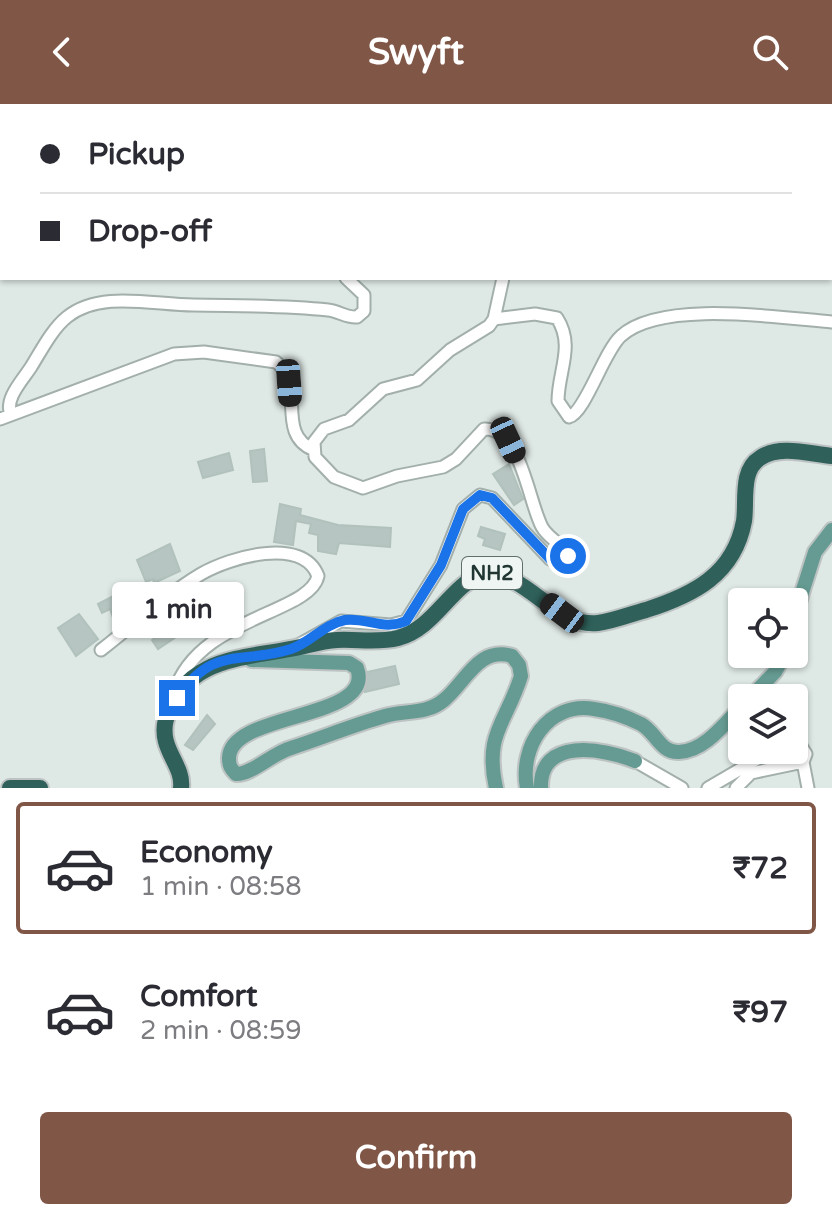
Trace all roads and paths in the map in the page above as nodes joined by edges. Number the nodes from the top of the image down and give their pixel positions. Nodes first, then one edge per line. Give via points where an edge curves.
1 (348, 280) edge
2 (503, 280) edge
3 (494, 319) junction
4 (832, 322) edge
5 (5, 417) edge
6 (314, 450) junction
7 (832, 456) edge
8 (832, 530) edge
9 (804, 588) edge
10 (293, 649) junction
11 (101, 650) dead end
12 (229, 658) junction
13 (777, 668) edge
14 (763, 684) edge
15 (170, 710) junction
16 (728, 720) edge
17 (635, 761) joint
18 (749, 764) edge
19 (794, 764) edge
20 (803, 764) edge
21 (10, 788) edge
22 (40, 788) edge
23 (181, 788) edge
24 (496, 788) edge
25 (527, 788) edge
26 (541, 788) edge
27 (682, 788) edge
28 (708, 788) edge
29 (736, 788) edge
30 (808, 788) edge

1 - 5 street via 364,295 364,311 357,317 250,303 129,302 79,310 65,318 27,372
2 - 3 street
3 - 4 street via 535,314 557,318 567,353 558,401 569,417 580,408 617,340 643,324 738,315
3 - 6 street via 417,380 383,389 349,420 324,429
5 - 6 street via 174,354 204,352 282,366 288,375 293,430 303,446
6 - 10 street via 325,470 363,488 443,467 484,429 500,432 525,476 544,530 568,556 563,564 550,559 492,498 480,495 463,509 441,565 406,621 341,621
7 - 10 highway, NH2 via 789,451 759,458 749,469 744,520 725,565 705,586 666,604 585,623 511,578 483,573 457,589 426,623 398,638
8 - 9 main road via 815,552
10 - 12 highway, NH2
11 - 15 street via 214,568 270,553 306,558 318,576 312,588 295,601 234,627 196,655 180,675
12 - 15 highway, NH2 via 195,677
12 - 24 main road via 339,661 357,668 359,675 353,692 343,698 246,734 230,752 229,762 236,774 243,775 283,750 389,715 431,708 488,655 512,656 521,676 492,742
13 - 14 main road
15 - 23 highway via 165,739
16 - 25 main road via 701,746 677,752 666,750 643,725 618,715 578,707 559,713 525,757
17 - 26 main road via 589,749 565,752 544,766
17 - 27 street
18 - 28 street
19 - 29 street via 751,773
20 - 30 street
21 - 22 highway

